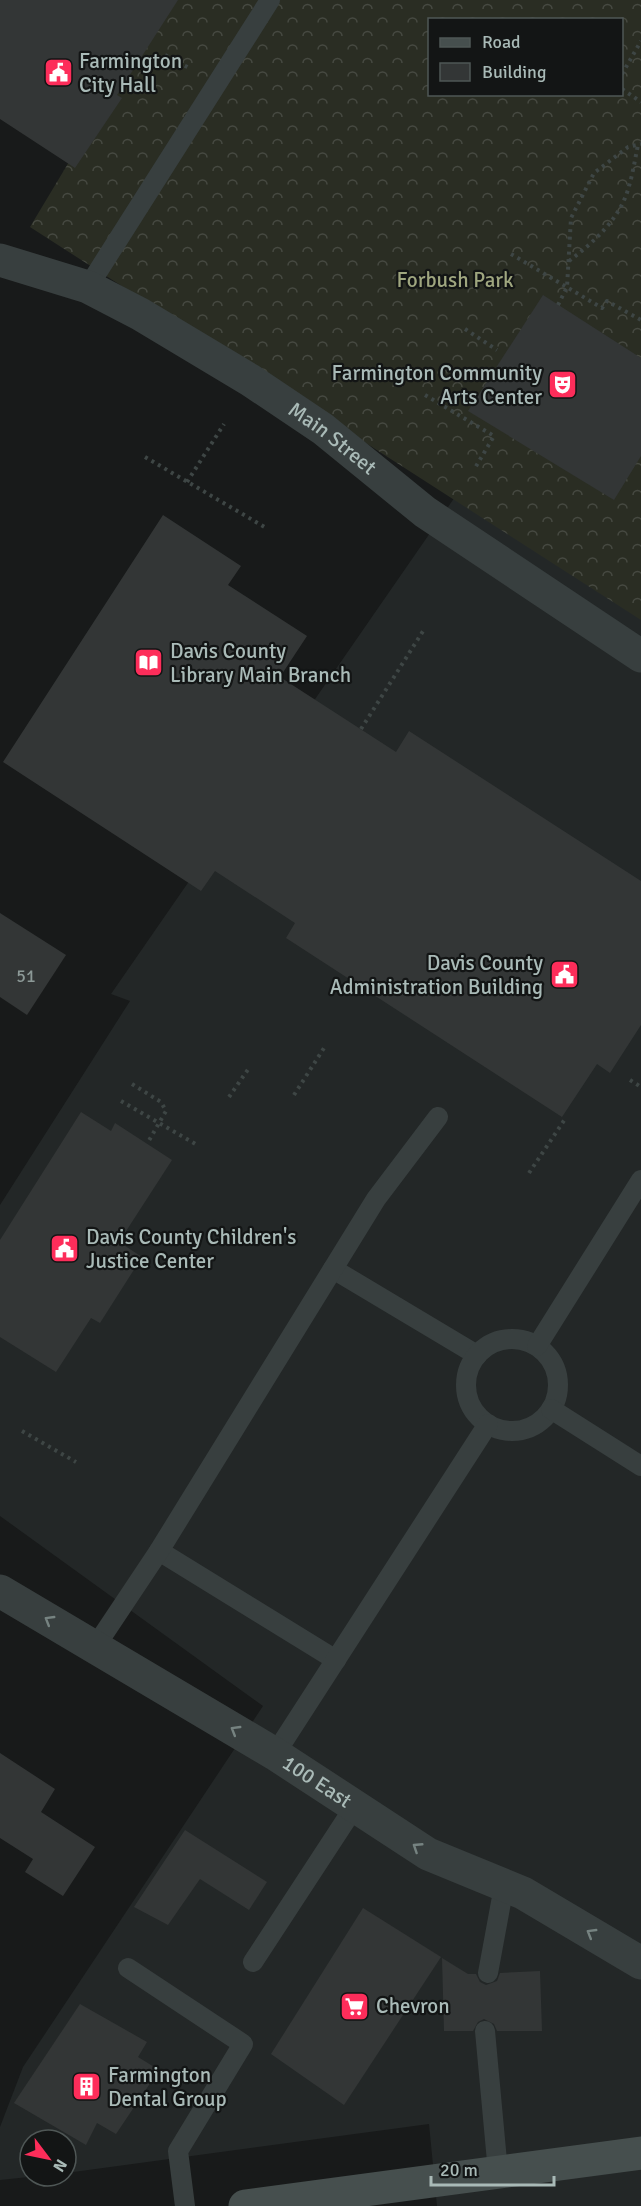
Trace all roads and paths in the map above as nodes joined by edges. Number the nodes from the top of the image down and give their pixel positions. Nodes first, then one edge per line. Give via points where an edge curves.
1 (270, 0) edge
2 (641, 41) edge
3 (623, 71) edge
4 (623, 90) edge
5 (641, 102) edge
6 (639, 145) edge
7 (511, 254) dead end
8 (0, 260) edge
9 (568, 261) junction
10 (88, 287) junction
11 (567, 287) junction
12 (558, 305) dead end
13 (641, 320) edge
14 (465, 329) dead end
15 (497, 350) dead end
16 (424, 395) dead end
17 (224, 424) dead end
18 (145, 457) dead end
19 (475, 468) dead end
20 (187, 482) junction
21 (268, 529) dead end
22 (425, 628) dead end
23 (641, 656) edge
24 (361, 729) dead end
25 (324, 1048) dead end
26 (249, 1068) dead end
27 (630, 1080) dead end
28 (132, 1084) dead end
29 (641, 1087) edge
30 (294, 1095) dead end
31 (229, 1097) dead end
32 (121, 1101) dead end
33 (438, 1117) dead end
34 (565, 1119) dead end
35 (160, 1124) junction
36 (147, 1144) dead end
37 (199, 1146) dead end
38 (529, 1173) dead end
39 (641, 1180) edge
40 (333, 1269) junction
41 (537, 1346) junction
42 (477, 1355) junction
43 (551, 1409) junction
44 (489, 1424) junction
45 (22, 1431) dead end
46 (76, 1462) dead end
47 (641, 1466) edge
48 (159, 1551) junction
49 (0, 1591) edge
50 (94, 1647) junction
51 (336, 1660) junction
52 (275, 1754) junction
53 (355, 1806) junction
54 (504, 1886) junction
55 (253, 1962) dead end
56 (641, 1964) edge
57 (128, 1968) dead end
58 (488, 1973) dead end
59 (485, 2031) dead end
60 (641, 2153) edge
61 (498, 2172) junction
62 (185, 2206) edge
63 (245, 2206) edge

1 - 10 lane
2 - 3 path
4 - 5 path
6 - 9 path via 629,189 614,217 596,241
6 - 9 path via 628,147 594,173 571,218
7 - 11 path
8 - 10 street, Main Street
9 - 11 path
10 - 23 street, Main Street via 250,380 323,429 425,512
11 - 12 path
11 - 13 path via 602,308 607,301
14 - 15 path
16 - 19 path via 494,436
17 - 20 path
18 - 20 path
20 - 21 path
22 - 24 path
25 - 30 path
26 - 31 path
27 - 29 path
28 - 35 path via 161,1102 166,1111
32 - 35 path
33 - 40 lane via 376,1198
34 - 38 path
35 - 36 path
35 - 37 path
39 - 41 lane
40 - 42 lane
40 - 48 lane
41 - 42 lane via 512,1339 487,1346
41 - 43 lane via 555,1367 558,1381
42 - 44 lane via 466,1379 467,1392 478,1416
43 - 44 lane via 530,1427 516,1431
43 - 47 lane
44 - 51 lane
45 - 46 path
48 - 50 lane
48 - 51 lane
50 -> 49 street, 100 East
52 -> 50 street, 100 East
51 - 52 lane
52 - 53 street, 100 East
54 -> 53 street, 100 East via 428,1854
53 - 55 lane
56 -> 54 street, 100 East via 523,1893
54 - 58 lane
57 - 62 lane via 243,2044 178,2151
59 - 61 lane
60 - 61 main road
61 - 63 main road

